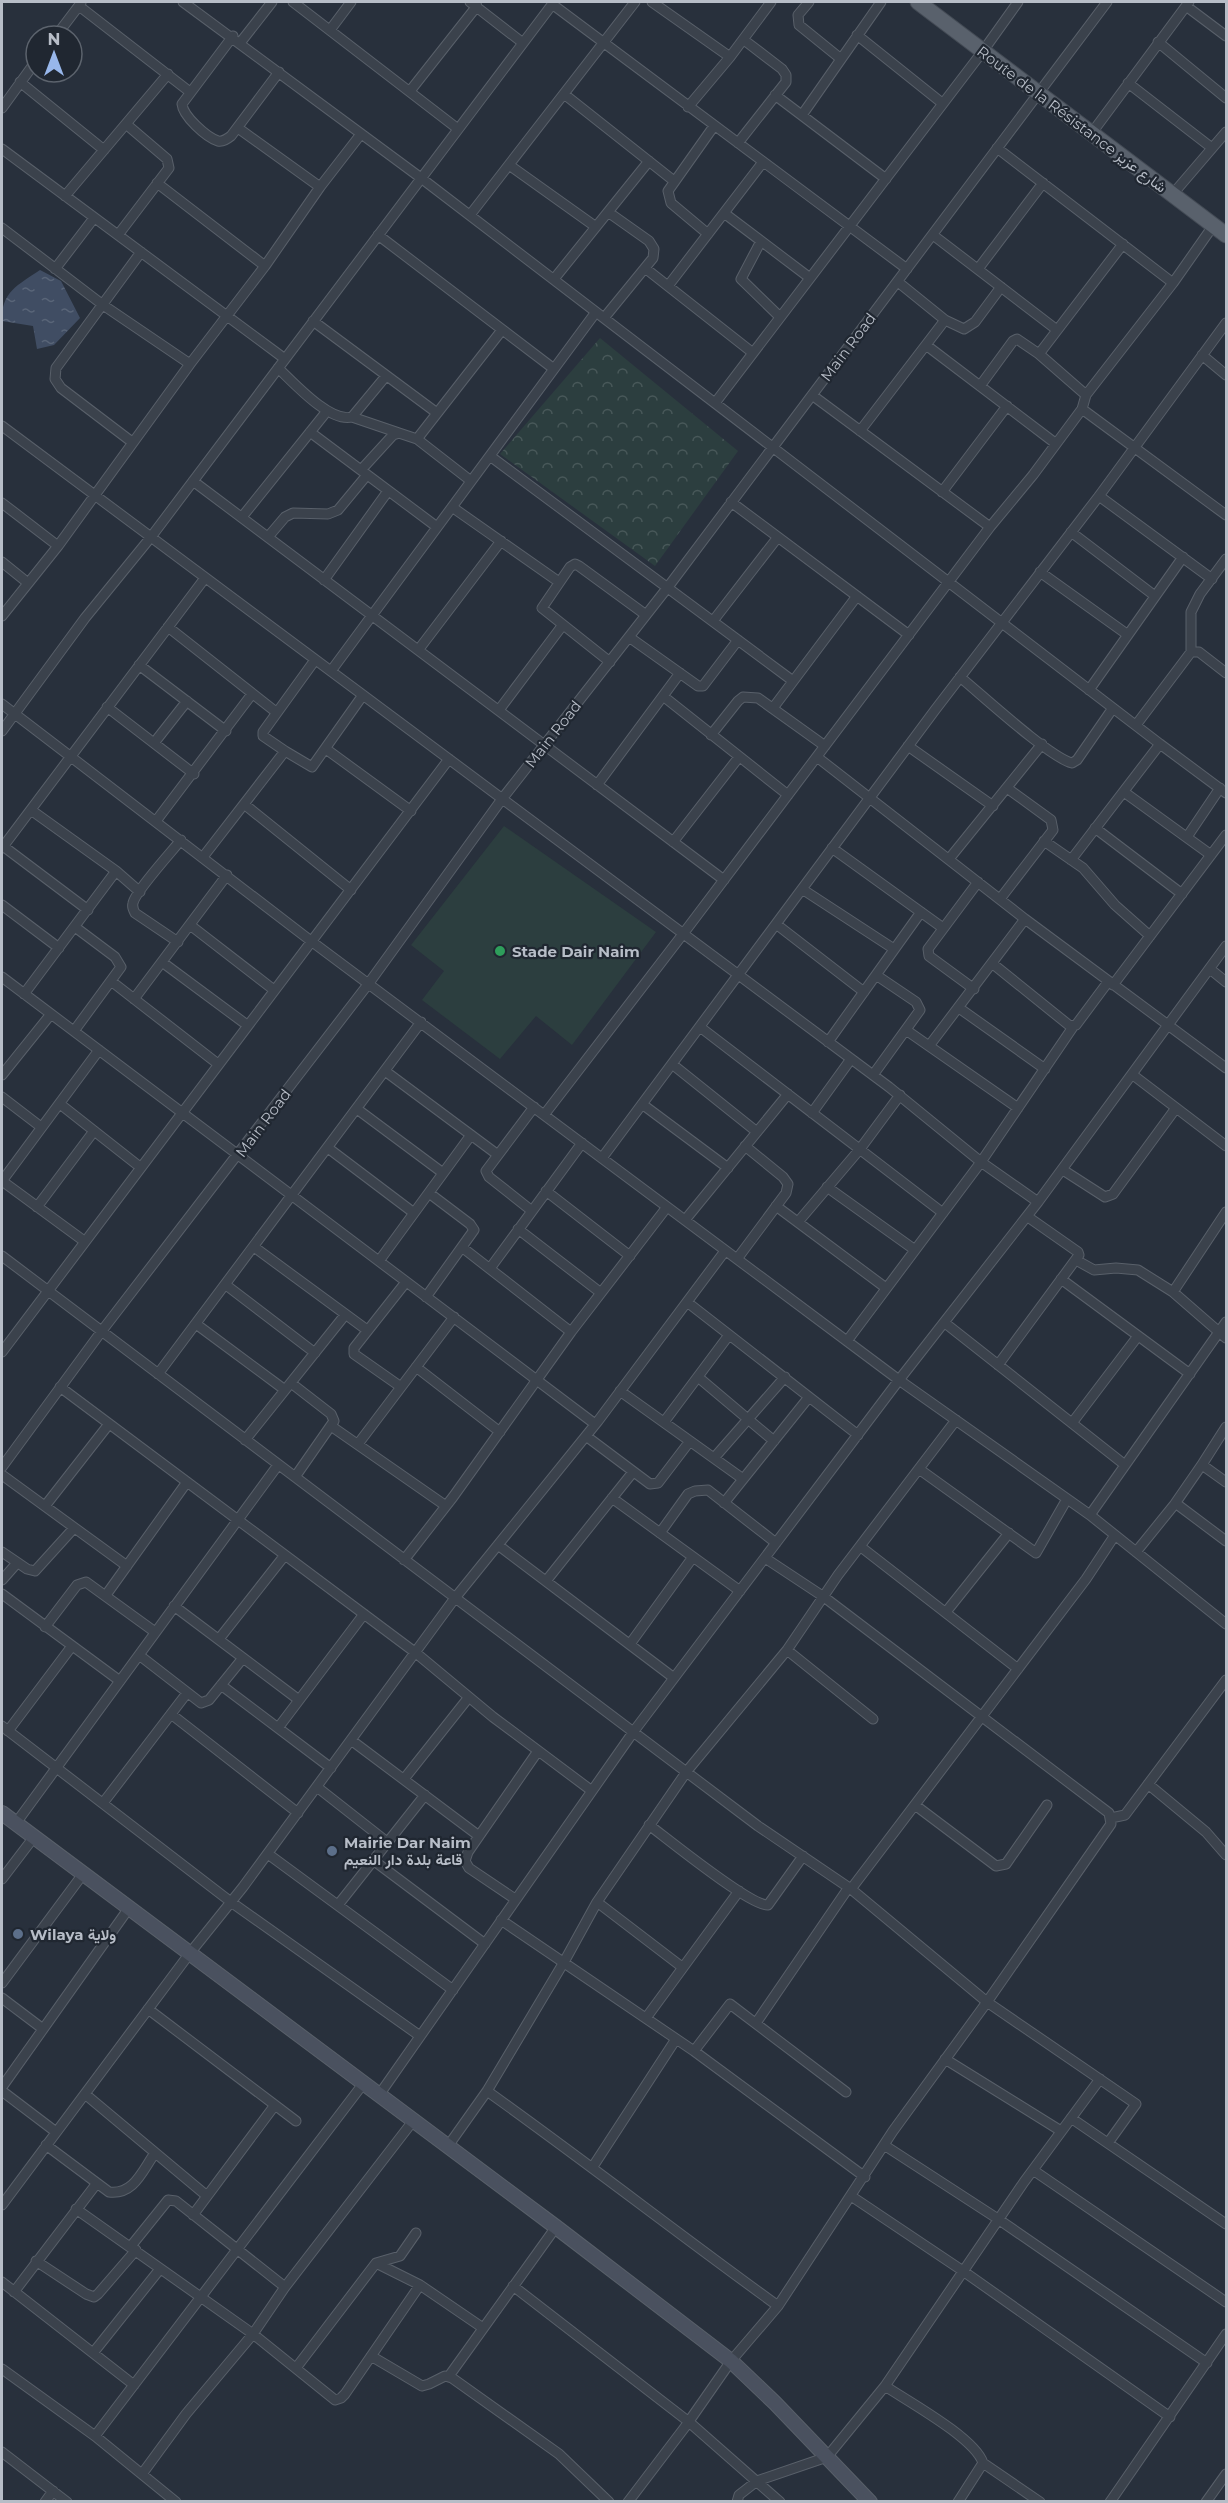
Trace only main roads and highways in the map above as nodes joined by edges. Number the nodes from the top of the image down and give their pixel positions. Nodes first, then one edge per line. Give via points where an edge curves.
1 (918, 2) edge
2 (1222, 229) edge

1 - 2 main road, Route de la Résistance شارع عزيز

